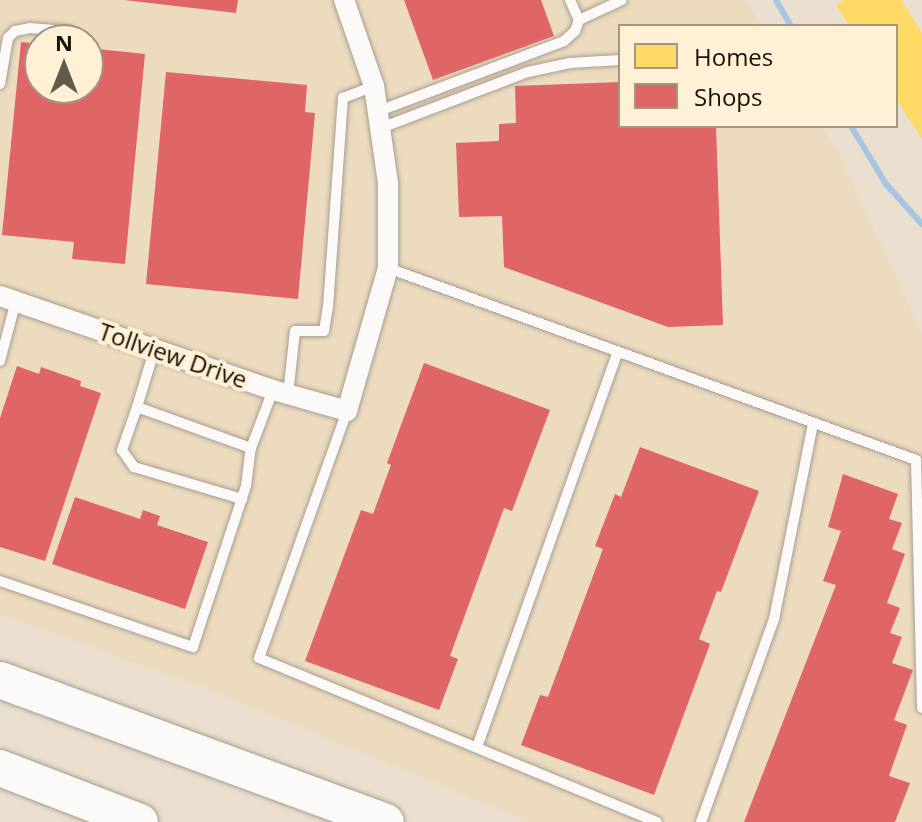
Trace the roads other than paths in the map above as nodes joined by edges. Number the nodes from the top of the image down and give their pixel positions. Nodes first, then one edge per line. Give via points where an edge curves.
1 (344, 0) edge
2 (570, 0) edge
3 (622, 0) edge
4 (579, 20) junction
5 (24, 29) edge
6 (618, 60) edge
7 (0, 84) edge
8 (374, 86) junction
9 (380, 119) junction
10 (388, 268) junction
11 (8, 298) edge
12 (155, 348) junction
13 (618, 352) junction
14 (0, 361) edge
15 (280, 392) junction
16 (137, 407) junction
17 (347, 411) junction
18 (813, 423) junction
19 (251, 448) junction
20 (242, 499) junction
21 (0, 581) edge
22 (0, 680) edge
23 (922, 708) edge
24 (477, 747) junction
25 (0, 768) edge
26 (140, 822) edge
27 (386, 822) edge
28 (657, 822) edge
29 (701, 822) edge

1 - 8 street
2 - 4 lane
3 - 4 lane
4 - 9 lane via 564,41
5 - 7 lane via 8,38
6 - 9 lane via 528,72
8 - 9 street
8 - 15 lane via 343,98 324,331 295,331
9 - 10 street via 388,183
10 - 13 lane
10 - 17 street
11 - 12 street, Tollview Drive
11 - 14 lane
12 - 15 street, Tollview Drive
12 - 16 lane
13 - 18 lane
13 - 24 lane
15 - 17 street, Tollview Drive
15 - 19 lane
16 - 19 lane
16 - 20 lane via 124,442 125,459 134,467
17 - 24 lane via 259,658
18 - 23 lane via 916,460
18 - 29 lane via 774,619
19 - 20 lane
20 - 21 lane via 193,647
22 - 27 highway
24 - 28 lane
25 - 26 highway

